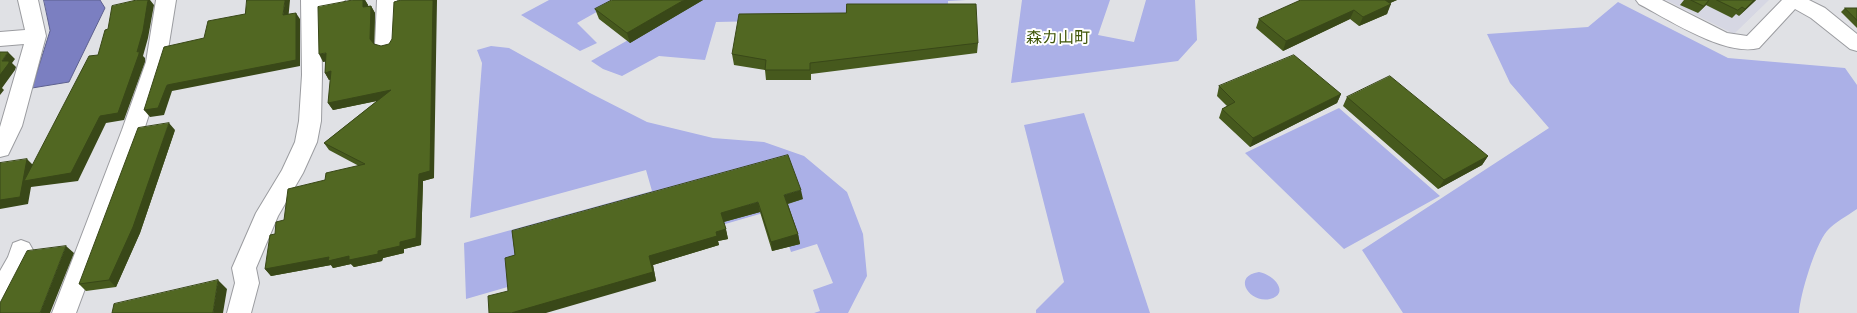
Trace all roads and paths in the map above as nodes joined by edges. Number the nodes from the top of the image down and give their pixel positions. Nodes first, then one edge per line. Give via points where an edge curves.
1 (28, 0) edge
2 (166, 0) edge
3 (335, 0) edge
4 (386, 0) edge
5 (1646, 0) edge
6 (1794, 0) edge
7 (311, 2) edge
8 (36, 36) junction
9 (0, 39) edge
10 (1857, 44) edge
11 (385, 45) edge
12 (6, 126) edge
13 (0, 149) edge
14 (21, 250) dead end
15 (0, 294) edge
16 (64, 313) edge
17 (239, 313) edge

1 - 8 street
2 - 16 street via 156,62
3 - 7 street
4 - 11 street
5 - 6 street via 1723,39 1752,43
6 - 10 street via 1818,13
7 - 17 street via 312,75 310,121 306,142 292,173 268,214 244,268 247,283
8 - 9 street
8 - 12 street
12 - 13 street
14 - 15 street via 20,258

